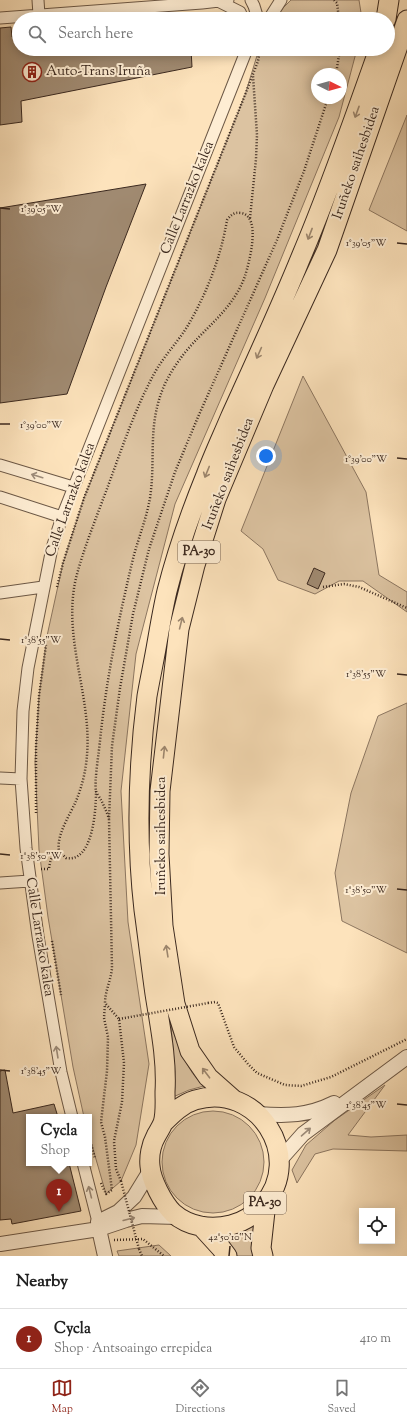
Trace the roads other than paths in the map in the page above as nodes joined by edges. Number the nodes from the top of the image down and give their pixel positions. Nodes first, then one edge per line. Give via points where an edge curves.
1 (38, 0) edge
2 (251, 0) edge
3 (281, 0) edge
4 (379, 0) edge
5 (389, 0) edge
6 (224, 1) edge
7 (173, 3) edge
8 (39, 12) edge
9 (72, 12) edge
10 (240, 12) edge
11 (255, 12) edge
12 (273, 12) edge
13 (378, 12) edge
14 (387, 12) edge
15 (12, 17) edge
16 (0, 18) edge
17 (407, 20) edge
18 (395, 54) edge
19 (244, 56) edge
20 (367, 56) edge
21 (376, 56) edge
22 (394, 56) edge
23 (364, 90) junction
24 (0, 465) edge
25 (73, 487) junction
26 (0, 497) edge
27 (62, 517) junction
28 (43, 587) junction
29 (0, 593) edge
30 (0, 778) edge
31 (21, 779) junction
32 (30, 881) junction
33 (0, 883) edge
34 (407, 1058) edge
35 (369, 1086) junction
36 (234, 1100) junction
37 (71, 1114) edge
38 (258, 1114) junction
39 (164, 1122) junction
40 (279, 1161) junction
41 (84, 1166) edge
42 (150, 1171) junction
43 (266, 1202) junction
44 (177, 1217) junction
45 (98, 1225) junction
46 (201, 1226) junction
47 (0, 1244) edge
48 (105, 1256) edge
49 (226, 1256) edge
50 (263, 1256) edge

1 - 8 street
2 - 11 street
3 - 12 street
4 - 13 street
5 - 14 highway
6 - 7 street
6 - 10 street
7 - 9 street
15 - 16 street
18 -> 17 highway, Iruñeko saihesbidea / PA-30
19 - 25 street, Calle Larrazko kalea
20 - 23 street via 364,67
21 - 23 highway, Iruñeko saihesbidea / PA-30
36 -> 22 highway, Iruñeko saihesbidea / PA-30 via 208,1077 190,1051 175,1004 163,926 159,854 160,791 179,629 195,565 216,500 264,385 327,250
23 -> 39 highway, Iruñeko saihesbidea / PA-30 via 301,257 207,472 186,527 167,591 147,696 139,790 140,879 165,1055
25 -> 24 street
25 - 27 street, Calle Larrazko kalea
26 - 27 street
27 - 28 street, Calle Larrazko kalea
28 - 29 street
28 - 31 street, Calle Larrazko kalea via 23,711
30 - 31 street
31 - 32 street, Calle Larrazko kalea
32 - 33 street
37 -> 32 street, Calle Larrazko kalea via 61,1072
34 - 35 street
35 - 38 street via 321,1110 298,1115
40 -> 35 street via 303,1134
36 - 38 highway, PA-30
36 - 39 highway, PA-30 via 215,1097 195,1100 178,1108
38 - 40 highway, PA-30 via 273,1135
39 - 42 highway, PA-30 via 153,1141
40 - 43 highway, PA-30 via 274,1189
45 -> 41 street
42 - 44 highway, PA-30 via 166,1206
42 - 45 street via 134,1197 118,1212
43 - 46 highway, PA-30 via 253,1214 237,1223 220,1227
43 - 50 highway, PA-30
45 -> 44 street via 142,1216
44 - 46 highway, PA-30
45 - 47 street via 78,1232
45 - 48 street
46 - 49 highway, PA-30

